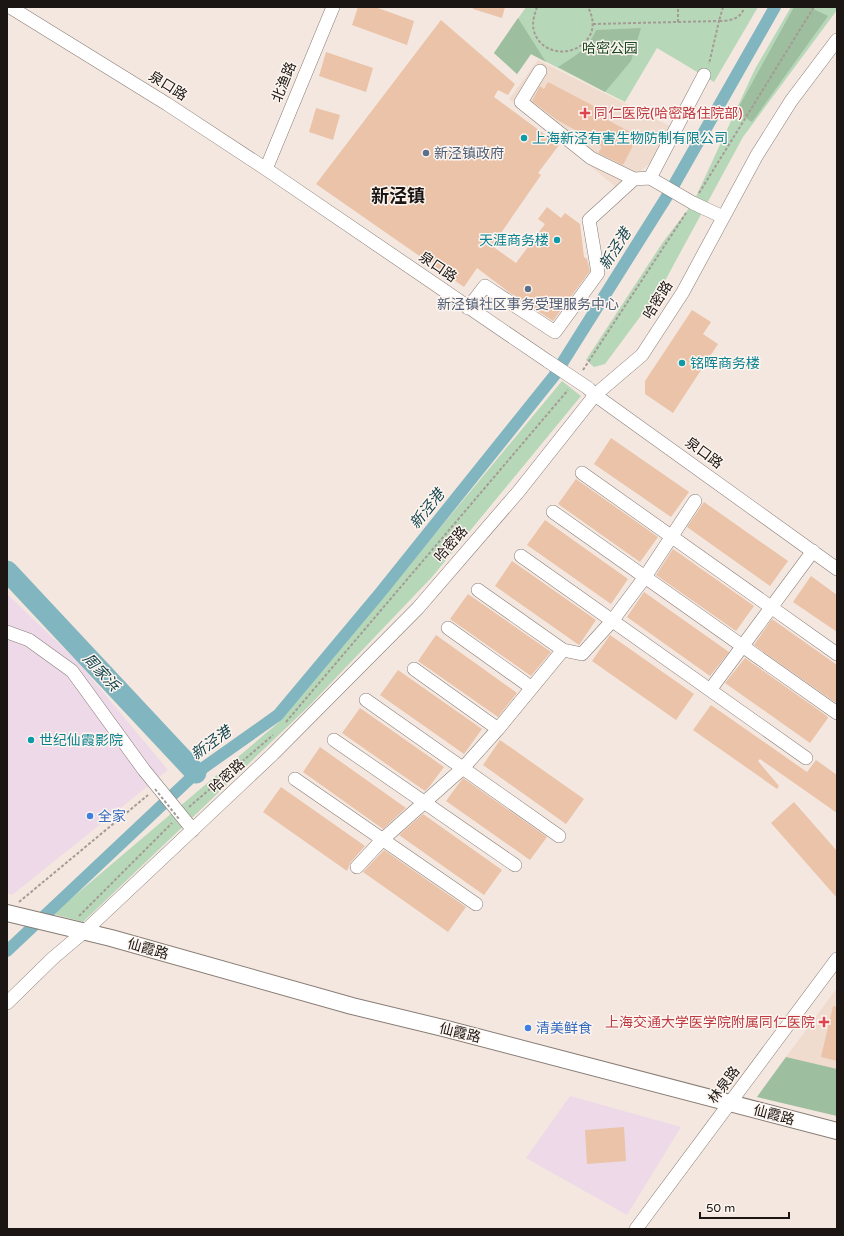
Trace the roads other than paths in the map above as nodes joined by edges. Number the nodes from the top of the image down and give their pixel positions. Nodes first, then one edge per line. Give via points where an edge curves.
1 (10, 7) edge
2 (332, 7) edge
3 (837, 40) edge
4 (540, 71) dead end
5 (704, 75) road end
6 (266, 169) junction
7 (650, 178) junction
8 (634, 179) junction
9 (724, 217) junction
10 (468, 308) junction
11 (591, 391) junction
12 (582, 473) dead end
13 (695, 501) dead end
14 (553, 512) dead end
15 (671, 536) junction
16 (813, 551) junction
17 (521, 556) dead end
18 (837, 568) edge
19 (645, 577) junction
20 (478, 590) dead end
21 (771, 607) junction
22 (612, 620) junction
23 (448, 628) dead end
24 (7, 632) edge
25 (742, 646) junction
26 (562, 650) junction
27 (837, 654) edge
28 (414, 669) dead end
29 (532, 688) junction
30 (710, 690) junction
31 (366, 700) dead end
32 (837, 713) edge
33 (498, 729) junction
34 (334, 740) dead end
35 (806, 758) dead end
36 (462, 768) junction
37 (295, 779) dead end
38 (424, 802) junction
39 (193, 830) junction
40 (559, 836) dead end
41 (382, 840) junction
42 (515, 865) dead end
43 (358, 867) dead end
44 (476, 904) dead end
45 (7, 913) edge
46 (85, 931) junction
47 (837, 959) edge
48 (7, 1003) edge
49 (730, 1103) junction
50 (837, 1131) edge
51 (636, 1229) edge

1 - 6 street, 泉口路
2 - 6 street, 北渔路
3 - 9 street, 哈密路 via 791,101 757,155
4 - 8 street via 521,102 591,158
5 - 7 street
6 - 10 street, 泉口路
7 - 8 street
7 - 9 street via 693,203
8 - 10 street via 590,220 598,272 555,332 485,286
9 - 11 street, 哈密路 via 683,292 642,355
10 - 11 street, 泉口路, bridge
11 - 16 street, 泉口路
11 - 39 street, 哈密路 via 519,491 418,608 273,754
12 - 15 street
13 - 15 street
14 - 19 street
15 - 19 street
15 - 21 street
16 - 18 street, 泉口路
16 - 21 street
17 - 22 street
19 - 22 street
19 - 25 street
20 - 26 street
21 - 25 street
21 - 27 street
22 - 26 street via 582,654
22 - 30 street
23 - 29 street
24 - 39 street via 29,640 72,671 144,770 154,790
25 - 30 street
25 - 32 street
26 - 29 street
28 - 33 street
29 - 33 street
30 - 35 street
31 - 36 street
33 - 36 street
34 - 38 street
36 - 38 street
36 - 40 street
37 - 41 street
38 - 41 street
38 - 42 street
39 - 46 street, 哈密路
41 - 43 street
41 - 44 street
45 - 46 main road, 仙霞路
46 - 48 street, 哈密路
46 - 49 main road, 仙霞路 via 352,1006
47 - 49 street, 林泉路
49 - 50 main road, 仙霞路
49 - 51 street, 林泉路

